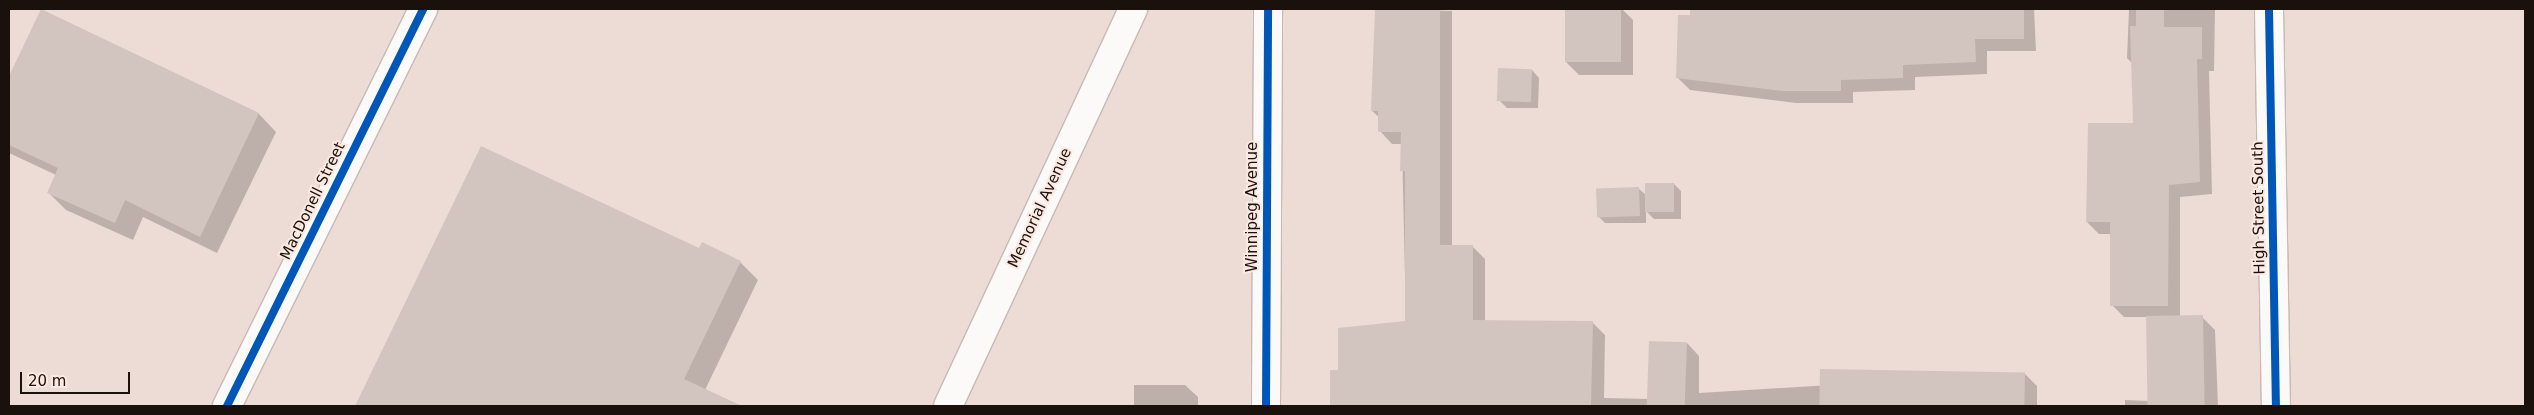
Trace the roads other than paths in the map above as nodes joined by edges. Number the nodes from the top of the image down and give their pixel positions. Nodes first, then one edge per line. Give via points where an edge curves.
1 (423, 9) edge
2 (1133, 9) edge
3 (1268, 9) edge
4 (2269, 9) edge
5 (226, 406) edge
6 (948, 406) edge
7 (1266, 406) edge
8 (2276, 406) edge

1 - 5 street, MacDonell Street
2 - 6 street, Memorial Avenue
3 - 7 street, Winnipeg Avenue
4 - 8 street, High Street South

